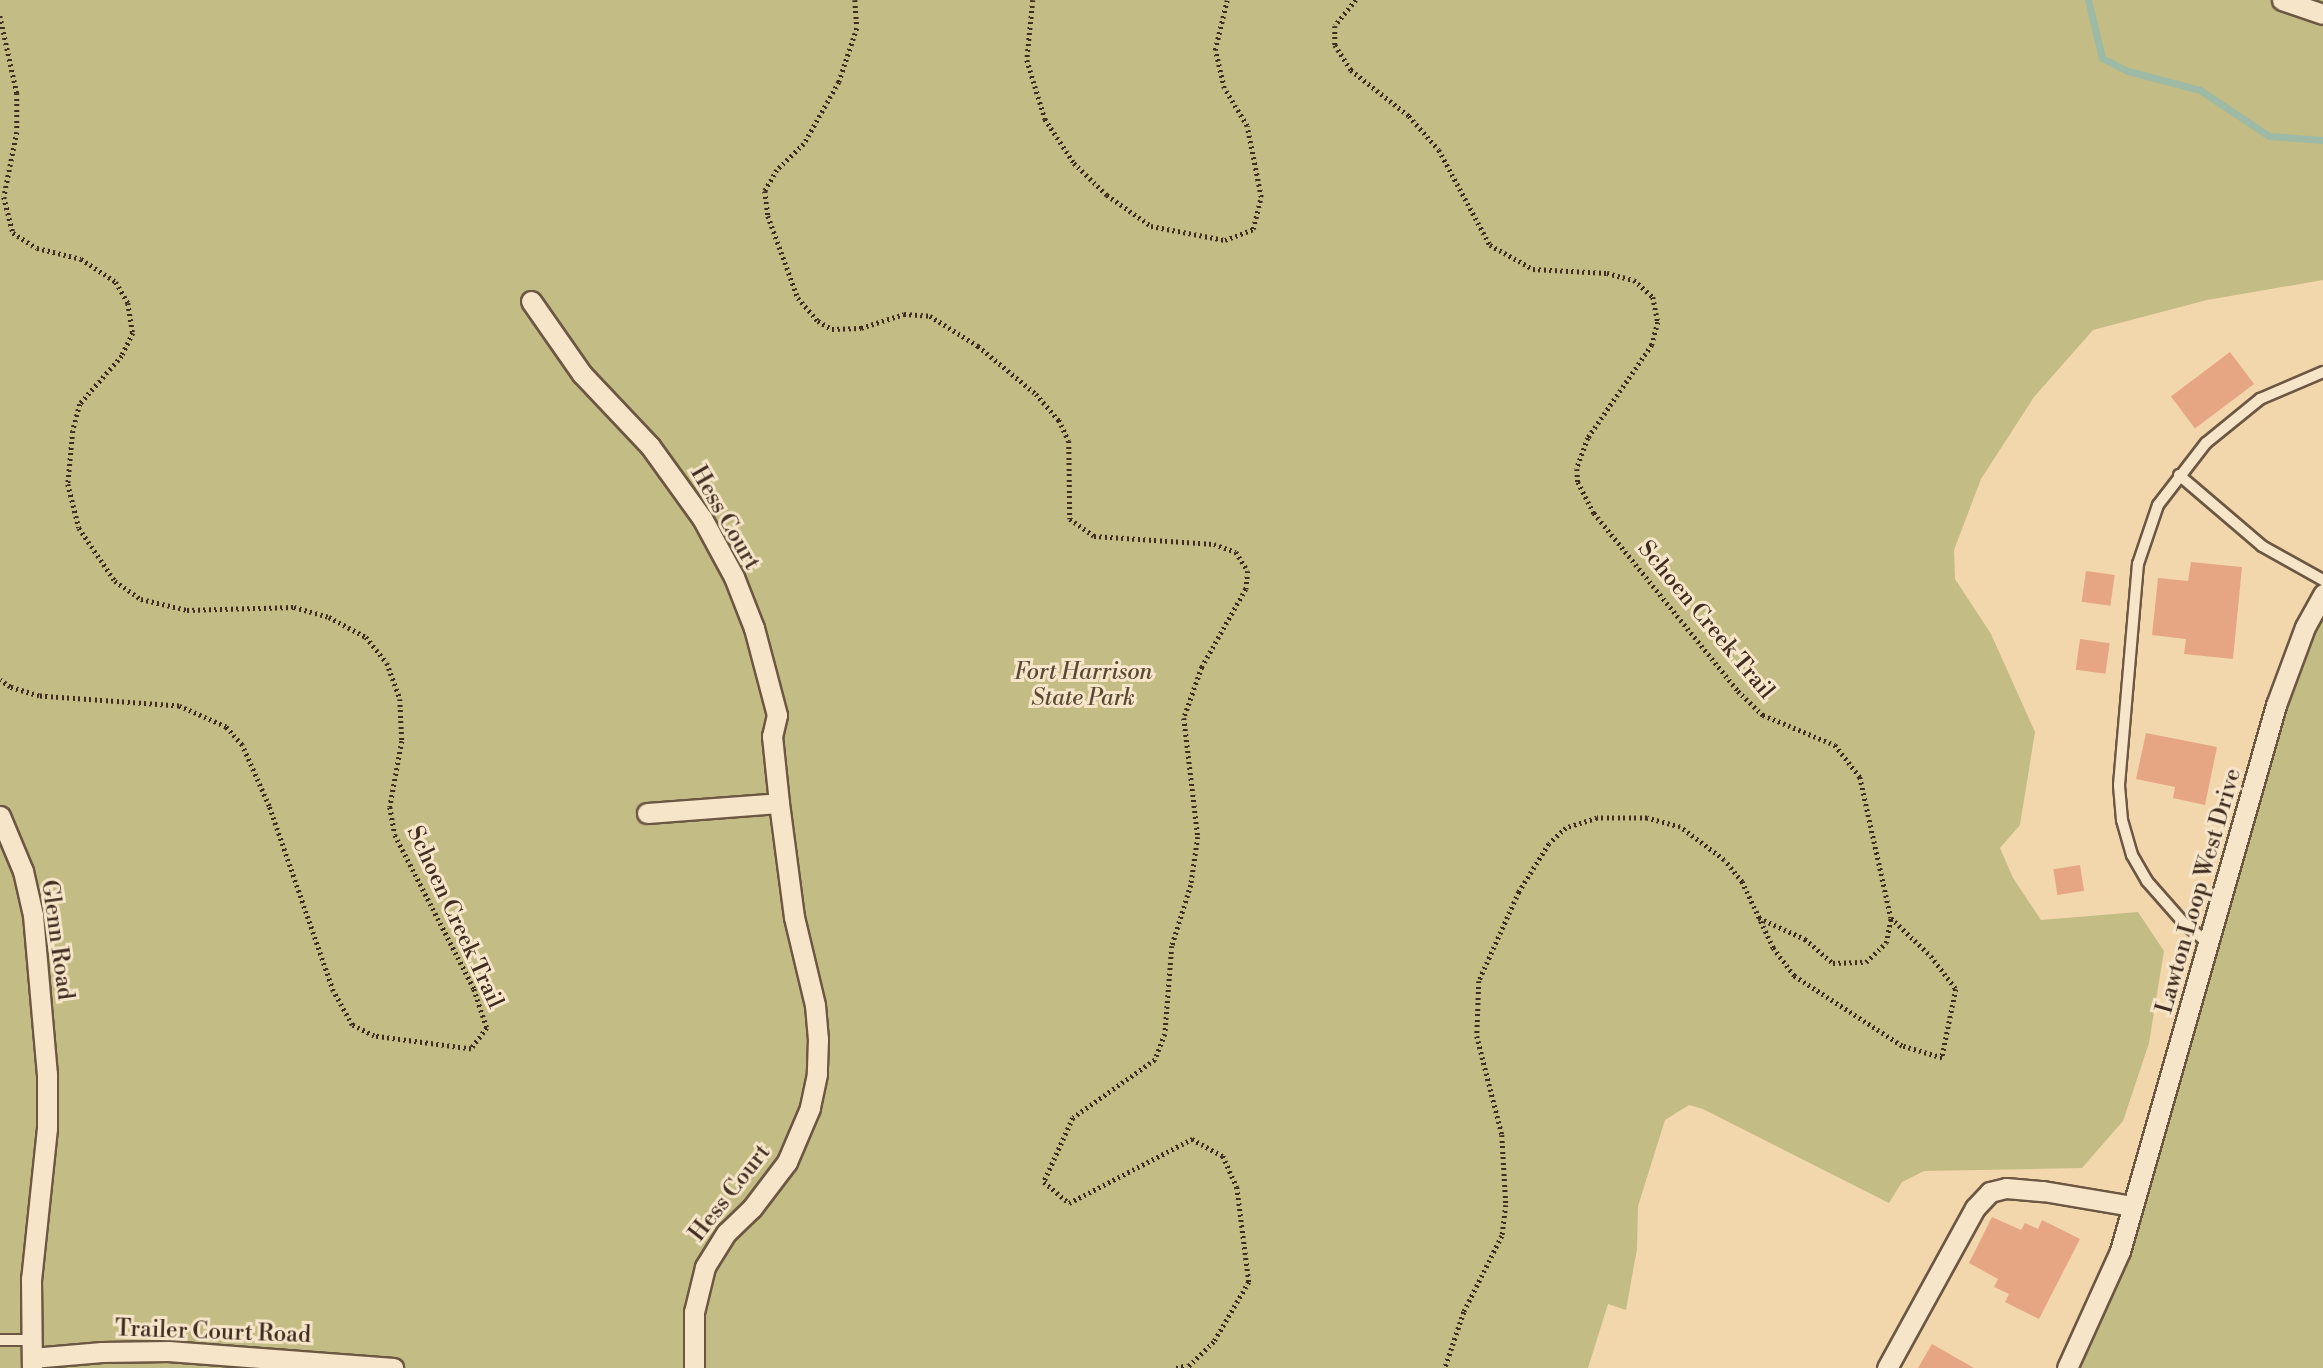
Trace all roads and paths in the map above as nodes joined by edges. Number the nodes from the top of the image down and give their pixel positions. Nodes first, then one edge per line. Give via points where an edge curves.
1 (855, 0) edge
2 (1033, 0) edge
3 (1227, 0) edge
4 (1356, 0) edge
5 (2282, 0) edge
6 (2323, 14) edge
7 (0, 16) edge
8 (531, 302) dead end
9 (2323, 372) edge
10 (2179, 475) junction
11 (2323, 580) edge
12 (2323, 594) edge
13 (0, 680) edge
14 (779, 803) junction
15 (647, 813) dead end
16 (0, 816) edge
17 (1758, 917) junction
18 (1891, 918) junction
19 (2210, 944) junction
20 (2133, 1206) junction
21 (0, 1340) edge
22 (32, 1355) edge
23 (1187, 1367) edge
24 (393, 1368) edge
25 (694, 1368) edge
26 (1176, 1368) edge
27 (1445, 1368) edge
28 (1887, 1368) edge
29 (2067, 1368) edge

1 - 23 path via 857,28 839,82 804,144 777,170 765,191 768,216 799,298 818,321 832,329 861,328 904,314 930,316 978,346 1036,394 1059,420 1069,441 1070,519 1094,536 1214,544 1236,552 1248,571 1246,589 1202,667 1184,718 1198,837 1191,885 1172,946 1165,1034 1155,1060 1073,1118 1044,1182 1069,1203 1192,1139 1223,1156 1237,1187 1249,1282 1214,1342
2 - 3 path via 1027,60 1045,119 1074,163 1107,195 1151,226 1225,240 1252,229 1261,197 1247,126 1224,88 1215,50
4 - 18 path, Schoen Creek Trail via 1335,26 1335,45 1351,70 1409,116 1439,150 1490,245 1533,269 1607,273 1634,280 1653,297 1658,322 1652,345 1588,438 1577,469 1578,482 1594,513 1738,691 1763,715 1835,745 1860,777
5 - 6 street
7 - 13 path, Schoen Creek Trail via 17,93 17,132 4,197 13,233 37,248 81,258 116,282 128,303 133,333 122,356 80,404 68,484 79,528 115,581 141,599 187,610 295,607 329,617 366,637 387,663 400,699 402,741 390,807 395,835 474,989 487,1028 471,1049 374,1036 352,1025 332,991 269,806 242,745 226,727 179,706 39,696
8 - 14 street, Hess Court via 582,374 678,481 724,557 754,628 772,692
9 - 10 lane via 2260,399 2220,429
10 - 11 lane via 2262,546
10 - 19 lane via 2153,517 2138,564 2119,802 2128,846 2147,881 2183,922
12 - 19 street, Lawton Loop West Drive via 2285,678
14 - 15 street
14 - 25 street, Hess Court via 794,917 815,1005 815,1086 787,1162 726,1233 705,1267 694,1312
16 - 22 street, Glenn Road via 23,871 33,915 47,1074 47,1128 31,1279
17 - 18 path via 1805,939 1833,963 1866,962 1886,943
17 - 18 path via 1794,976 1902,1046 1942,1058 1956,989 1931,956
17 - 27 path via 1742,882 1724,860 1680,827 1647,818 1597,818 1566,828 1549,844 1519,892 1479,981 1476,1036 1502,1135 1506,1205 1502,1236 1464,1312
19 - 20 street, Lawton Loop West Drive
20 - 28 street via 2043,1191 2006,1188 1990,1192 1975,1208
20 - 29 street, Lawton Loop West Drive via 2116,1262
21 - 22 lane
22 - 24 street, Trailer Court Road via 132,1350
23 - 26 path

